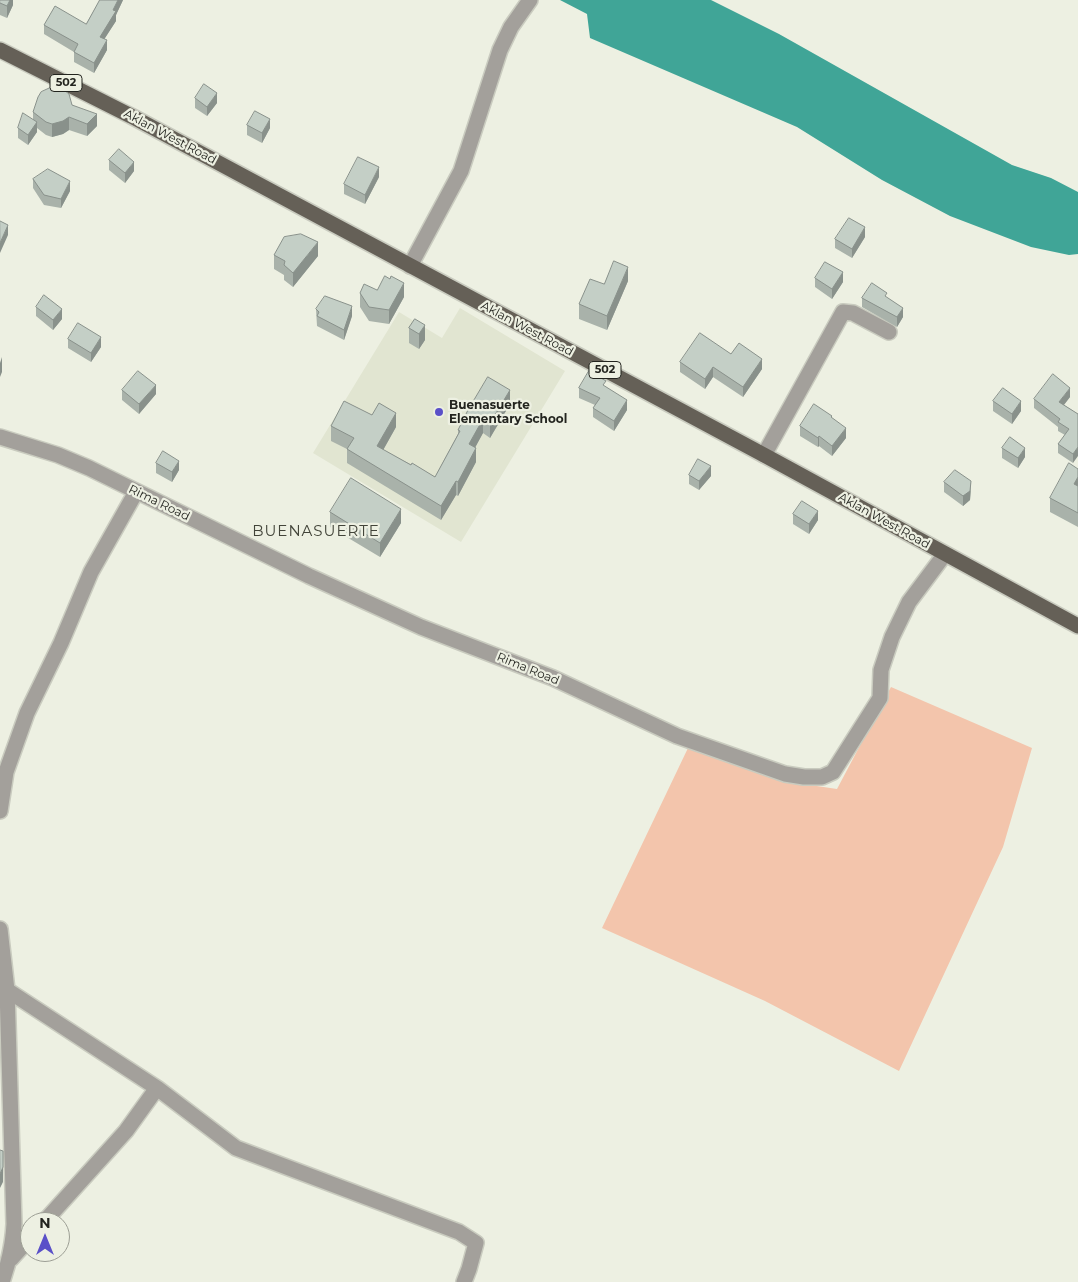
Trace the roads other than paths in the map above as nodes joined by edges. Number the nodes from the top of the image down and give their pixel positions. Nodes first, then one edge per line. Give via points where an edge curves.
1 (530, 0) edge
2 (0, 50) edge
3 (410, 266) junction
4 (890, 332) dead end
5 (0, 437) edge
6 (764, 455) junction
7 (136, 492) junction
8 (945, 554) junction
9 (1078, 626) edge
10 (0, 811) edge
11 (0, 929) edge
12 (7, 990) junction
13 (157, 1088) junction
14 (53, 1212) edge
15 (20, 1249) edge
16 (10, 1260) junction
17 (2, 1282) edge
18 (464, 1282) edge

1 - 3 street via 500,50 461,171
2 - 3 main road, Aklan West Road / 502 via 131,116
3 - 6 main road, Aklan West Road / 502
4 - 6 street via 853,313 843,312
5 - 7 street, Rima Road via 66,458
6 - 8 main road, Aklan West Road / 502
7 - 8 street, Rima Road via 421,627 553,678 677,736 785,774 804,777 822,777 833,772 880,698 881,670 892,637 909,602
7 - 10 street via 91,572 27,713 6,772
8 - 9 main road, Aklan West Road / 502
11 - 12 street
12 - 13 street
12 - 16 street via 14,1224
13 - 14 street via 126,1131
13 - 18 street via 236,1148 459,1232 476,1243
15 - 16 street
16 - 17 street

